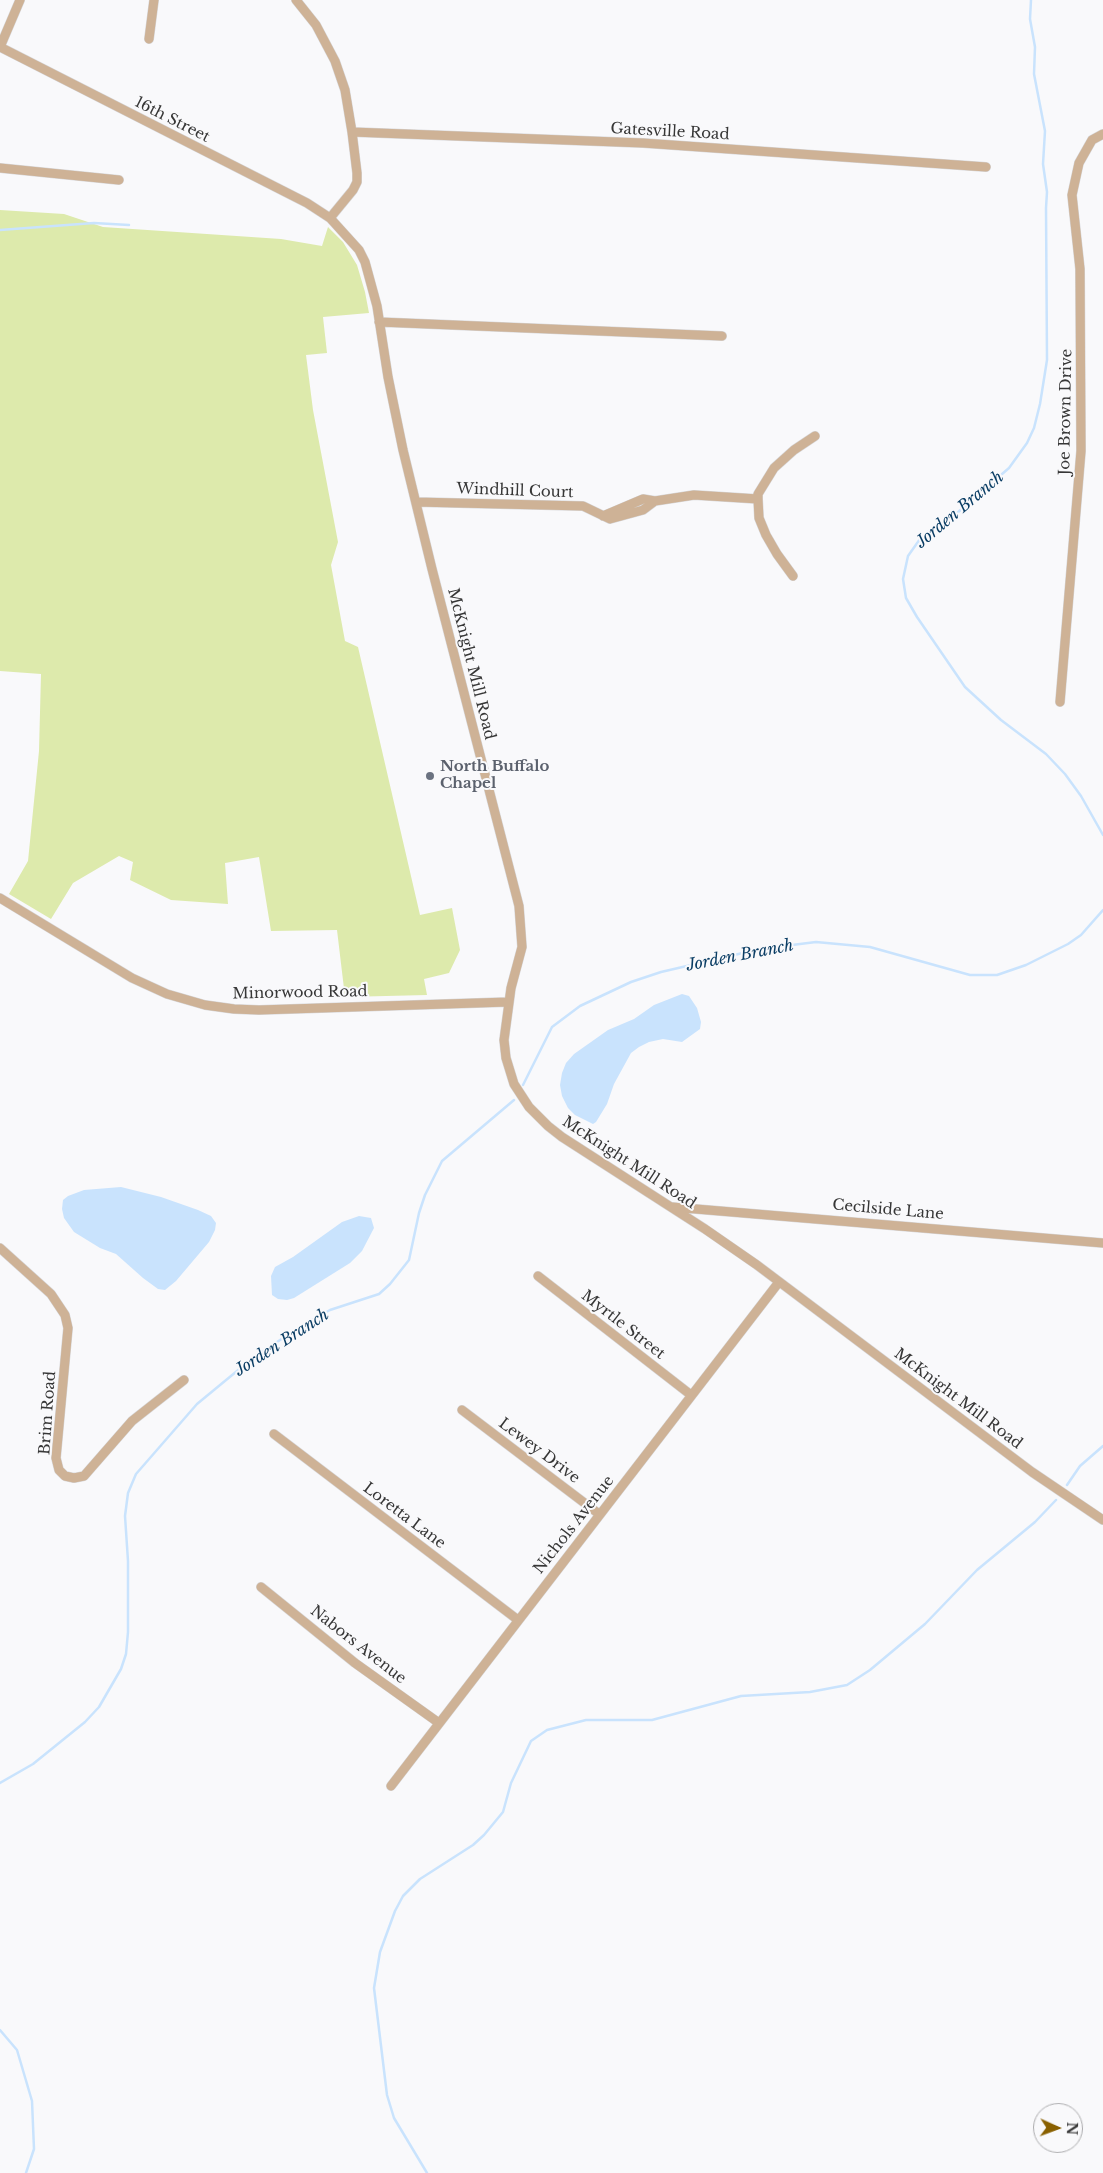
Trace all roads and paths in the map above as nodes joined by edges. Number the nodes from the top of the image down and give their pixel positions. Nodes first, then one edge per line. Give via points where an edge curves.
1 (20, 0) edge
2 (154, 0) edge
3 (296, 0) edge
4 (149, 39) dead end
5 (0, 47) edge
6 (352, 132) junction
7 (1103, 134) edge
8 (986, 167) dead end
9 (0, 168) edge
10 (119, 180) dead end
11 (330, 218) junction
12 (379, 322) junction
13 (722, 336) dead end
14 (815, 436) dead end
15 (758, 499) junction
16 (416, 502) junction
17 (793, 576) dead end
18 (1060, 702) dead end
19 (0, 898) edge
20 (508, 1002) junction
21 (670, 1207) junction
22 (1103, 1243) edge
23 (0, 1248) edge
24 (538, 1276) dead end
25 (779, 1282) junction
26 (184, 1380) dead end
27 (691, 1395) junction
28 (462, 1410) dead end
29 (274, 1434) dead end
30 (600, 1514) junction
31 (1103, 1520) edge
32 (261, 1587) dead end
33 (518, 1620) junction
34 (439, 1723) junction
35 (391, 1786) dead end

1 - 5 street
2 - 4 street
3 - 6 street via 316,25 335,61
5 - 11 street, 16th Street via 280,189
6 - 8 street, Gatesville Road via 643,144
6 - 11 street via 358,173 356,182
7 - 18 street, Joe Brown Drive via 1092,140 1079,163 1072,195 1080,269 1081,451
9 - 10 street
11 - 12 street, McKnight Mill Road via 359,250 365,262
12 - 13 street
12 - 16 street, McKnight Mill Road
14 - 15 street via 774,468
15 - 16 street, Windhill Court via 694,495 655,501 643,499 606,518 583,506
15 - 17 street via 759,518 766,535
16 - 20 street, McKnight Mill Road via 519,906 522,947
19 - 20 street, Minorwood Road via 132,978 168,994 205,1005 259,1010
20 - 21 street, McKnight Mill Road via 504,1031 506,1058 514,1084 529,1107 562,1137
21 - 22 street, Cecilside Lane
21 - 25 street, McKnight Mill Road
23 - 26 street, Brim Road via 50,1294 65,1315 68,1328 56,1458 59,1470 65,1476 84,1476 132,1421
24 - 27 street, Myrtle Street
25 - 27 street, Nichols Avenue
25 - 31 street, McKnight Mill Road via 1032,1472
27 - 30 street, Nichols Avenue
28 - 30 street, Lewey Drive
29 - 33 street, Loretta Lane
30 - 33 street, Nichols Avenue
32 - 34 street, Nabors Avenue via 355,1663
33 - 34 street, Nichols Avenue
34 - 35 street, Nichols Avenue

